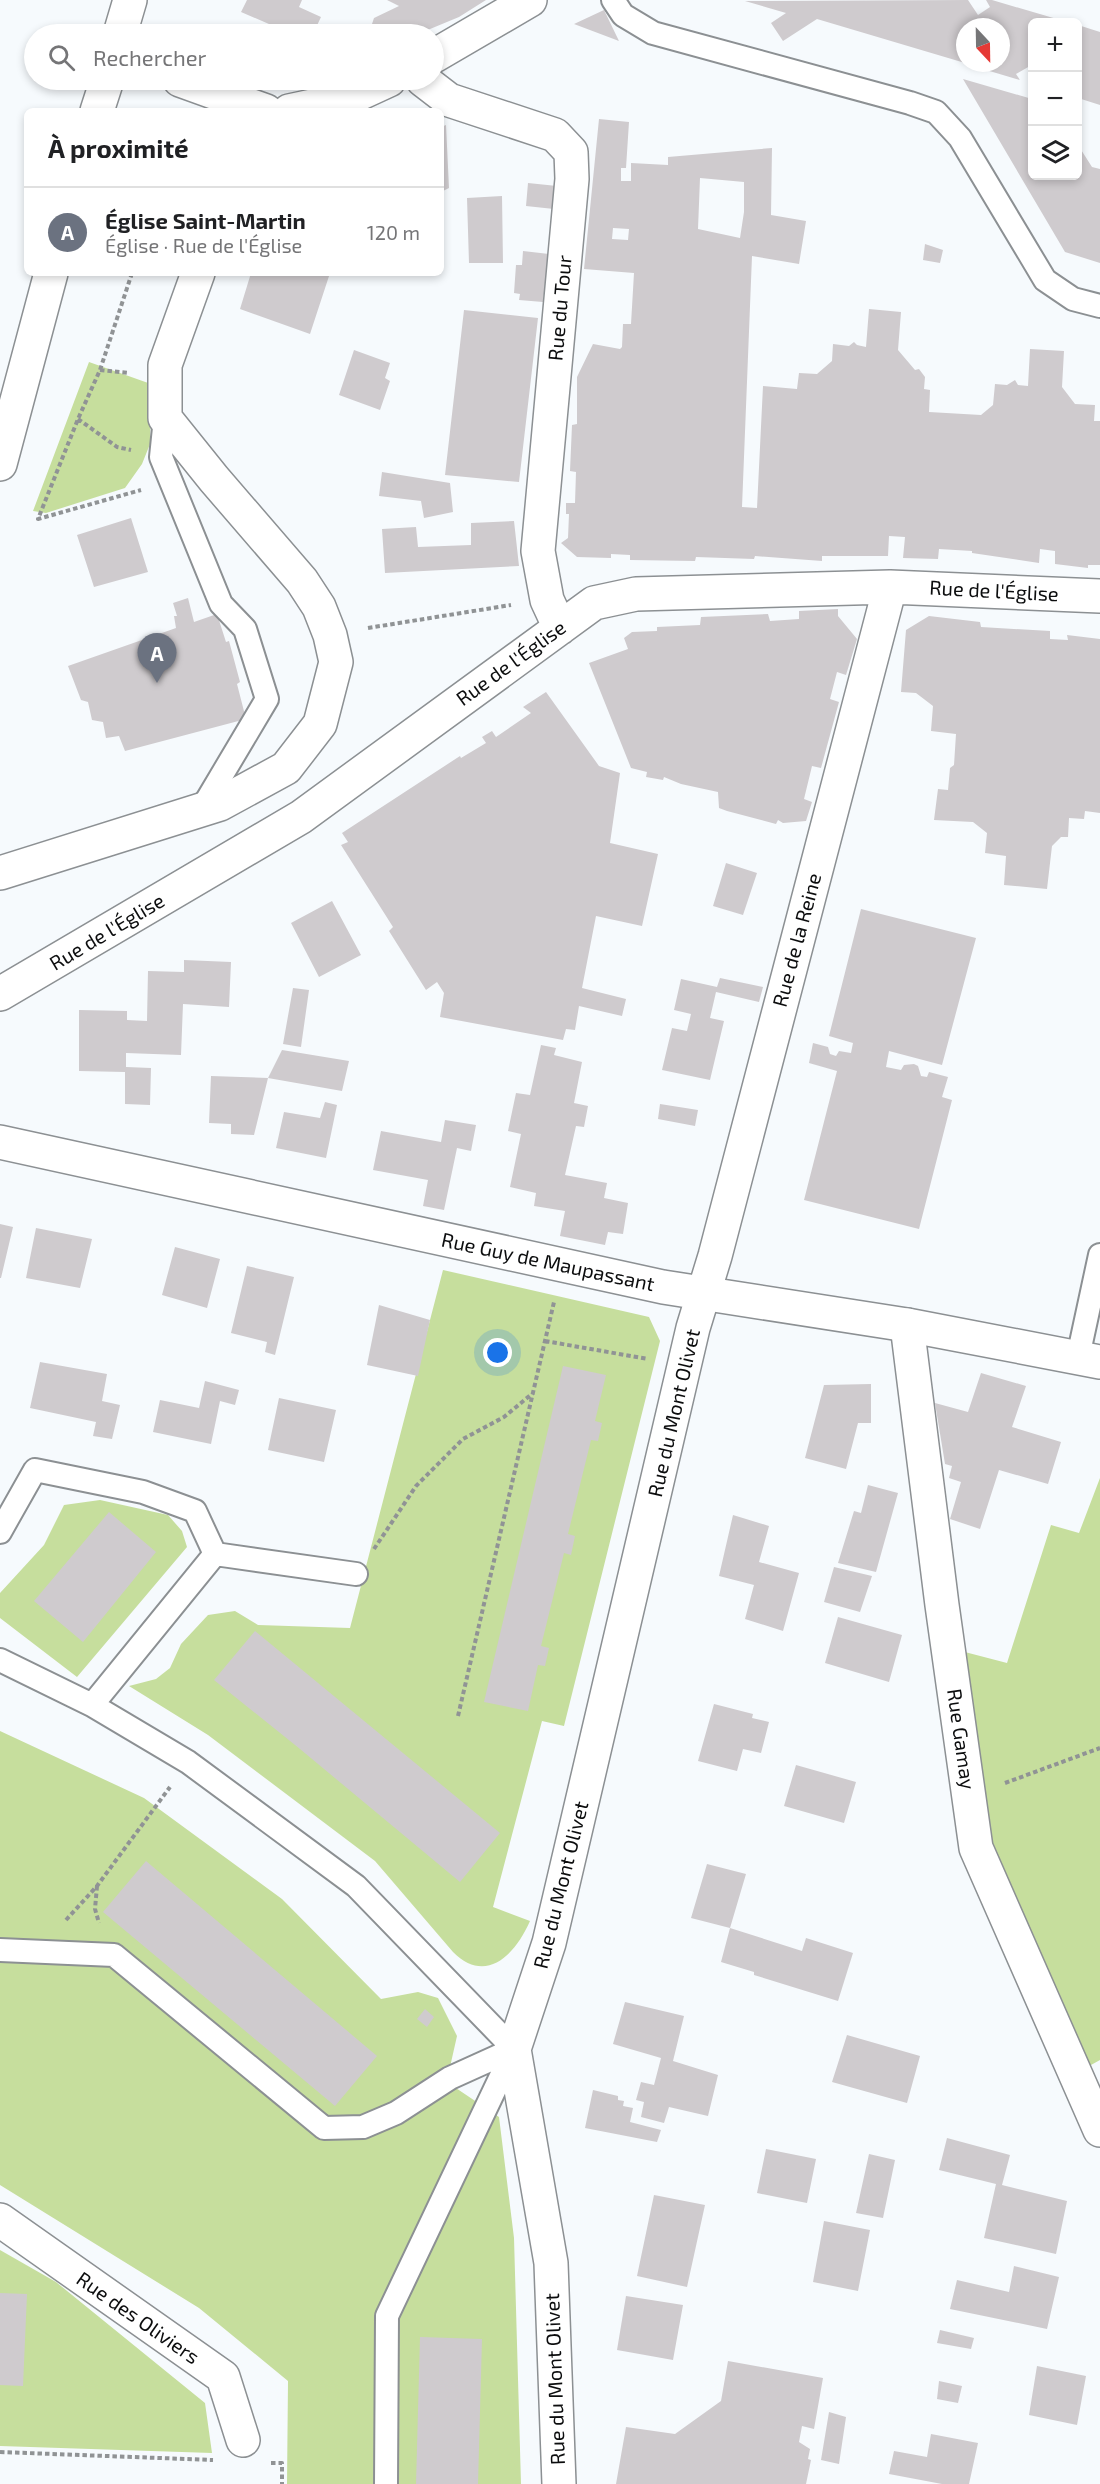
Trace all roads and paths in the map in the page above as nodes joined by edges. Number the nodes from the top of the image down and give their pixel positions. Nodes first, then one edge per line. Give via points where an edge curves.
1 (130, 0) edge
2 (530, 0) edge
3 (614, 0) edge
4 (123, 24) edge
5 (444, 50) edge
6 (104, 90) edge
7 (208, 90) edge
8 (367, 90) edge
9 (436, 90) edge
10 (98, 108) edge
11 (258, 108) edge
12 (303, 108) edge
13 (50, 276) edge
14 (131, 276) edge
15 (197, 276) edge
16 (1100, 306) edge
17 (165, 417) junction
18 (78, 419) junction
19 (1, 456) edge
20 (161, 457) junction
21 (171, 482) junction
22 (890, 587) junction
23 (1100, 596) edge
24 (553, 614) junction
25 (330, 634) junction
26 (201, 810) junction
27 (0, 873) edge
28 (0, 994) edge
29 (0, 1142) edge
30 (1100, 1255) edge
31 (562, 1266) junction
32 (704, 1294) junction
33 (907, 1325) junction
34 (545, 1341) junction
35 (1089, 1360) edge
36 (685, 1365) junction
37 (534, 1392) junction
38 (0, 1532) edge
39 (215, 1554) junction
40 (356, 1574) joint
41 (0, 1660) edge
42 (92, 1705) junction
43 (458, 1716) dead end
44 (1100, 1748) edge
45 (188, 1762) junction
46 (969, 1798) junction
47 (97, 1886) dead end
48 (0, 1950) edge
49 (514, 2049) junction
50 (1100, 2130) edge
51 (0, 2220) edge
52 (233, 2450) joint
53 (0, 2452) edge
54 (271, 2463) dead end
55 (282, 2484) edge
56 (386, 2484) edge
57 (558, 2484) edge

1 - 4 street
2 - 5 street
3 - 16 lane via 623,15 653,33 936,112 960,138 1045,280 1073,299
6 - 10 street
7 - 11 street
8 - 12 street via 350,98
9 - 24 street, Rue du Tour via 449,100 555,135 571,152 572,179 538,550
13 - 19 street
14 - 18 path via 100,370
15 - 17 street via 165,364
17 - 20 lane
17 - 25 street via 302,581
18 - 20 path via 117,447
18 - 21 path via 38,519
20 - 21 lane
21 - 26 lane via 221,604 245,629 267,699
22 - 23 street, Rue de l'Église
22 - 24 street, Rue de l'Église via 636,594
22 - 32 street, Rue de la Reine
24 - 25 path
24 - 28 street, Rue de l'Église via 301,817
25 - 26 street via 336,662 320,724 286,768 220,804
26 - 27 street
29 - 31 street, Rue Guy de Maupassant
30 - 35 lane
31 - 32 street, Rue Guy de Maupassant
31 - 34 path
32 - 33 street, Rue Guy de Maupassant
32 - 36 street, Rue du Mont Olivet
33 - 35 street, Rue Guy de Maupassant
33 - 46 street, Rue Gamay
34 - 36 path
34 - 37 path
36 - 49 street, Rue du Mont Olivet via 549,1943
37 - 40 path via 504,1418 463,1439 416,1486
37 - 43 path
38 - 39 lane via 35,1470 143,1492 195,1511
39 - 40 lane
39 - 42 lane
41 - 42 lane
42 - 45 lane
44 - 46 path
45 - 47 path
45 - 49 lane via 356,1886
46 - 50 street, Rue Gamay via 976,1848
48 - 49 lane via 114,1955 324,2128 363,2127 396,2113 450,2078
49 - 56 lane via 387,2316
49 - 57 street, Rue du Mont Olivet via 551,2263
51 - 52 street, Rue des Oliviers via 223,2377
52 - 53 path
54 - 55 path via 282,2463

